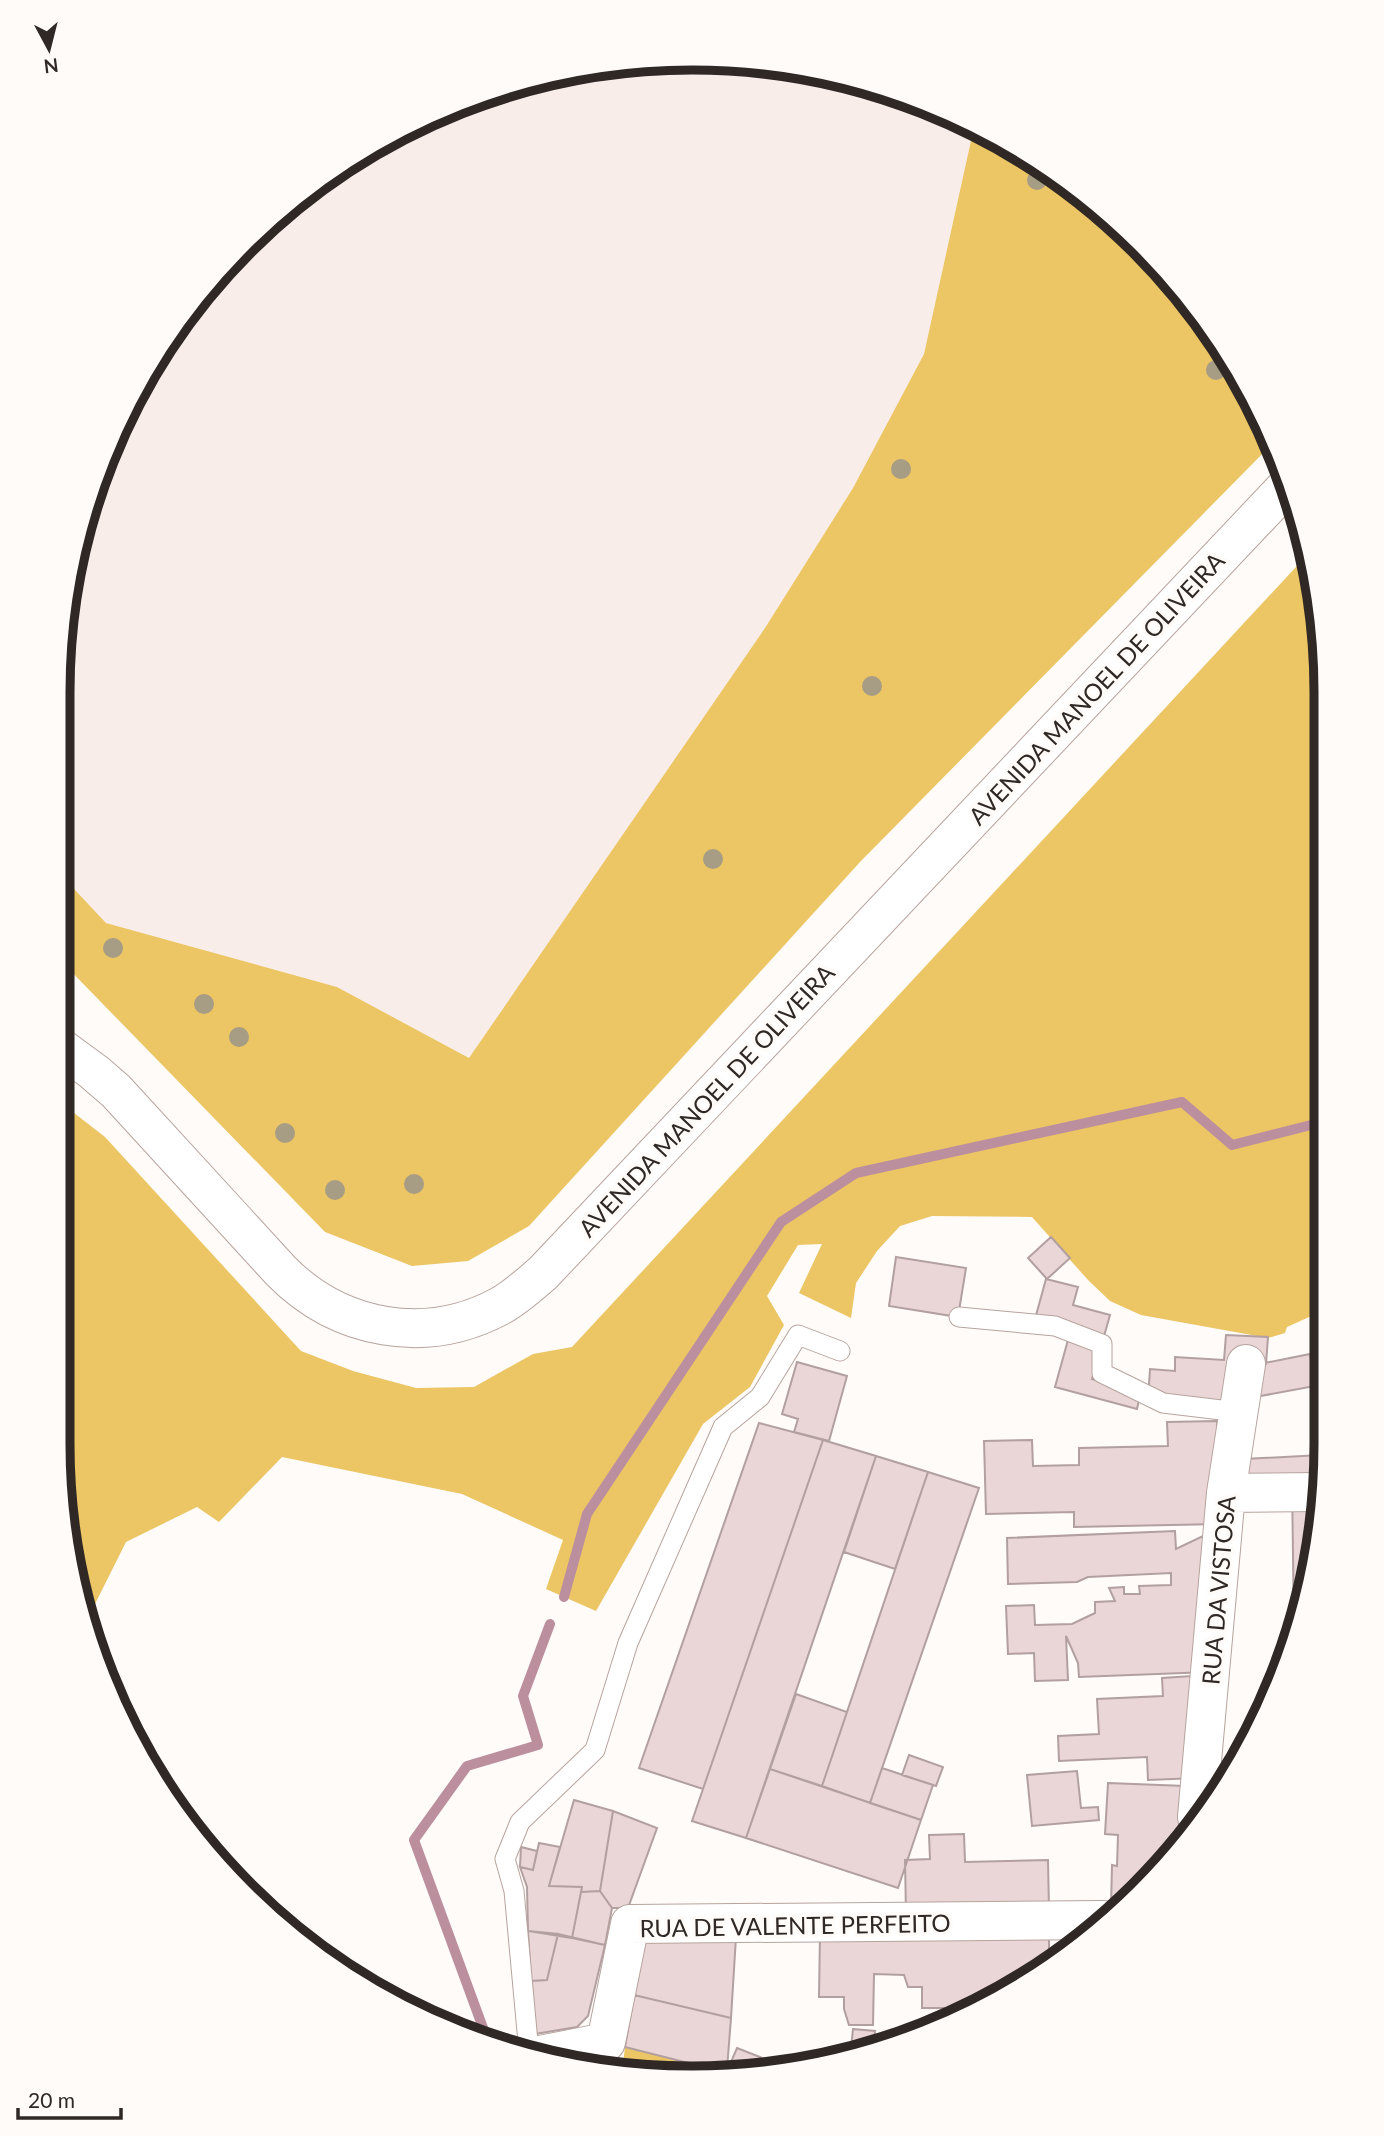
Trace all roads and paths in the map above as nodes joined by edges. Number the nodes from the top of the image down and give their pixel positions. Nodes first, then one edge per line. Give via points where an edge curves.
1 (1281, 492) edge
2 (70, 1054) edge
3 (959, 1317) dead end
4 (840, 1351) dead end
5 (1245, 1364) dead end
6 (1238, 1412) junction
7 (1312, 1492) edge
8 (1226, 1493) junction
9 (1198, 1805) edge
10 (1092, 1920) edge
11 (528, 2044) edge
12 (559, 2051) edge

1 - 2 main road, AVENIDA MANOEL DE OLIVEIRA via 543,1273 521,1292 479,1316 442,1327 401,1328 357,1319 315,1301 281,1271 116,1091
3 - 6 lane via 1055,1326 1102,1344 1102,1373 1163,1403
4 - 11 lane via 798,1335 760,1397 723,1427 628,1643 596,1750 520,1822 505,1859 514,1891
5 - 6 main road, RUA DA VISTOSA
6 - 8 main road, RUA DA VISTOSA
7 - 8 main road
8 - 9 main road, RUA DA VISTOSA
10 - 12 main road, RUA DE VALENTE PERFEITO via 630,1924 606,2042

